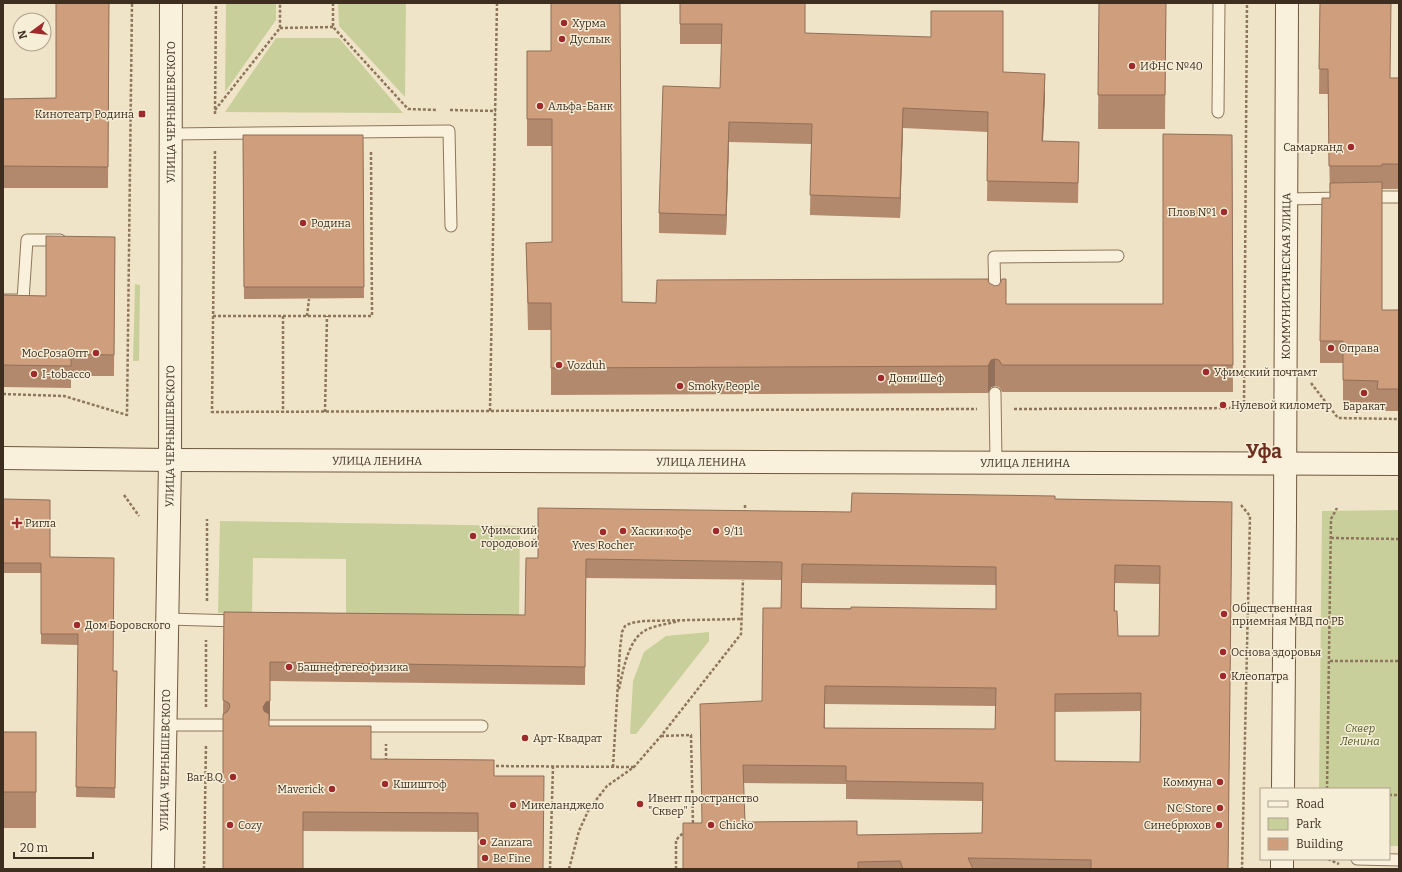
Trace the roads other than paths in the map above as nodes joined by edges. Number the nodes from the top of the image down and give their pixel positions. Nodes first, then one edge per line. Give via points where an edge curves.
1 (171, 3) edge
2 (1219, 3) edge
3 (1287, 3) edge
4 (1218, 112) dead end
5 (171, 134) junction
6 (1399, 197) edge
7 (1286, 199) junction
8 (451, 226) dead end
9 (70, 240) edge
10 (1118, 256) dead end
11 (3, 300) edge
12 (995, 306) edge
13 (995, 392) dead end
14 (3, 458) edge
15 (170, 460) junction
16 (996, 462) junction
17 (1286, 464) junction
18 (1399, 464) edge
19 (168, 620) junction
20 (246, 621) edge
21 (166, 725) junction
22 (223, 725) edge
23 (270, 726) edge
24 (482, 726) dead end
25 (1283, 788) edge
26 (163, 869) edge

1 - 5 main road, УЛИЦА ЧЕРНЫШЕВСКОГО
2 - 4 lane
3 - 7 main road, КОММУНИСТИЧЕСКАЯ УЛИЦА
5 - 8 lane via 449,131
5 - 15 main road, УЛИЦА ЧЕРНЫШЕВСКОГО
6 - 7 lane
7 - 17 main road, КОММУНИСТИЧЕСКАЯ УЛИЦА
9 - 11 lane via 27,240 23,300
10 - 12 lane via 994,257
13 - 16 lane
14 - 15 main road, УЛИЦА ЛЕНИНА
15 - 16 main road, УЛИЦА ЛЕНИНА
15 - 19 main road, УЛИЦА ЧЕРНЫШЕВСКОГО
16 - 17 main road, УЛИЦА ЛЕНИНА
17 - 18 main road, УЛИЦА ЛЕНИНА
17 - 25 main road, КОММУНИСТИЧЕСКАЯ УЛИЦА
19 - 20 lane
19 - 21 main road, УЛИЦА ЧЕРНЫШЕВСКОГО
21 - 22 lane
21 - 26 main road, УЛИЦА ЧЕРНЫШЕВСКОГО
23 - 24 lane

